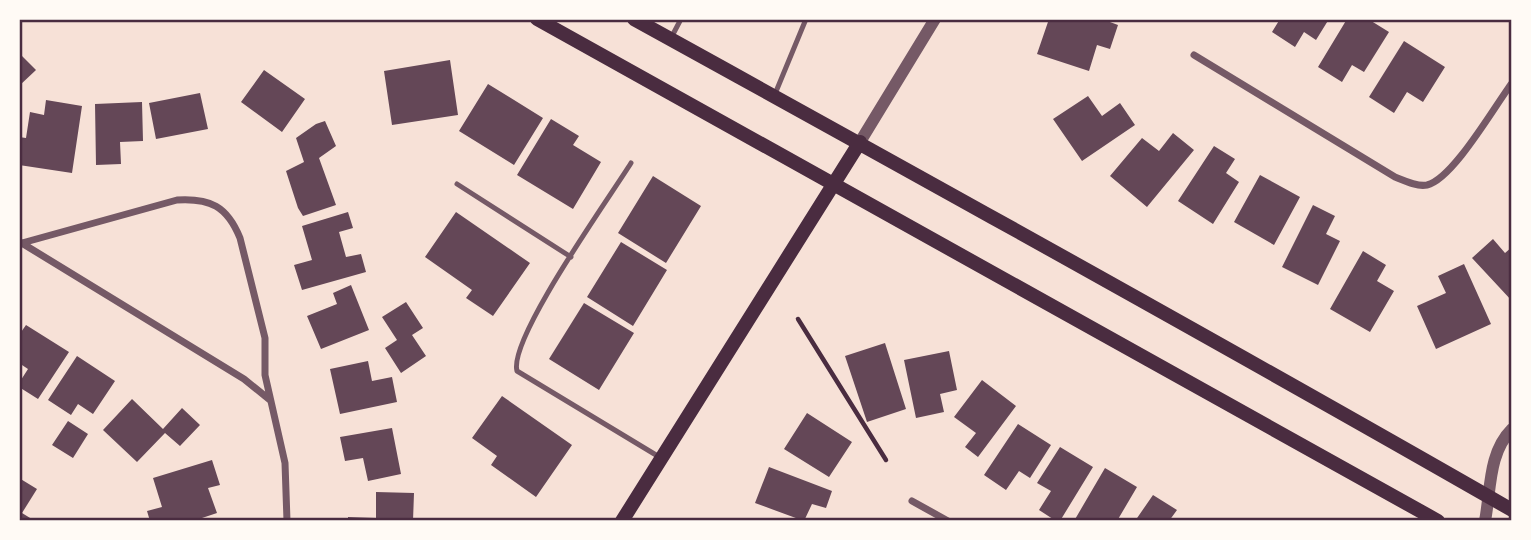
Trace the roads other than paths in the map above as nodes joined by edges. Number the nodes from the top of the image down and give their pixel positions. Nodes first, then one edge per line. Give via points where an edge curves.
1 (537, 19) edge
2 (634, 19) edge
3 (681, 19) edge
4 (806, 19) edge
5 (935, 19) edge
6 (670, 39) junction
7 (1194, 55) dead end
8 (1512, 83) edge
9 (774, 96) junction
10 (860, 142) junction
11 (631, 163) dead end
12 (457, 184) dead end
13 (835, 184) junction
14 (21, 242) edge
15 (571, 257) junction
16 (271, 400) junction
17 (1512, 429) edge
18 (661, 457) junction
19 (1490, 498) junction
20 (912, 501) dead end
21 (1512, 510) edge
22 (287, 521) edge
23 (622, 521) edge
24 (948, 521) edge
25 (1438, 521) edge
26 (1485, 521) edge

1 - 13 main road
2 - 6 main road
3 - 6 lane
4 - 9 lane
5 - 10 street
6 - 9 main road
7 - 8 street via 1395,177 1421,185 1453,168
9 - 10 main road
10 - 13 main road
10 - 19 main road
11 - 15 lane
12 - 15 lane
13 - 18 main road
13 - 25 main road
14 - 16 street
14 - 16 street via 177,200 205,201 219,207 236,226 240,239 265,338 265,375
15 - 18 lane via 542,300 520,347 517,371
16 - 22 street via 285,463
17 - 19 street via 1503,438 1491,468
18 - 23 main road
19 - 21 main road
19 - 26 street
20 - 24 street

